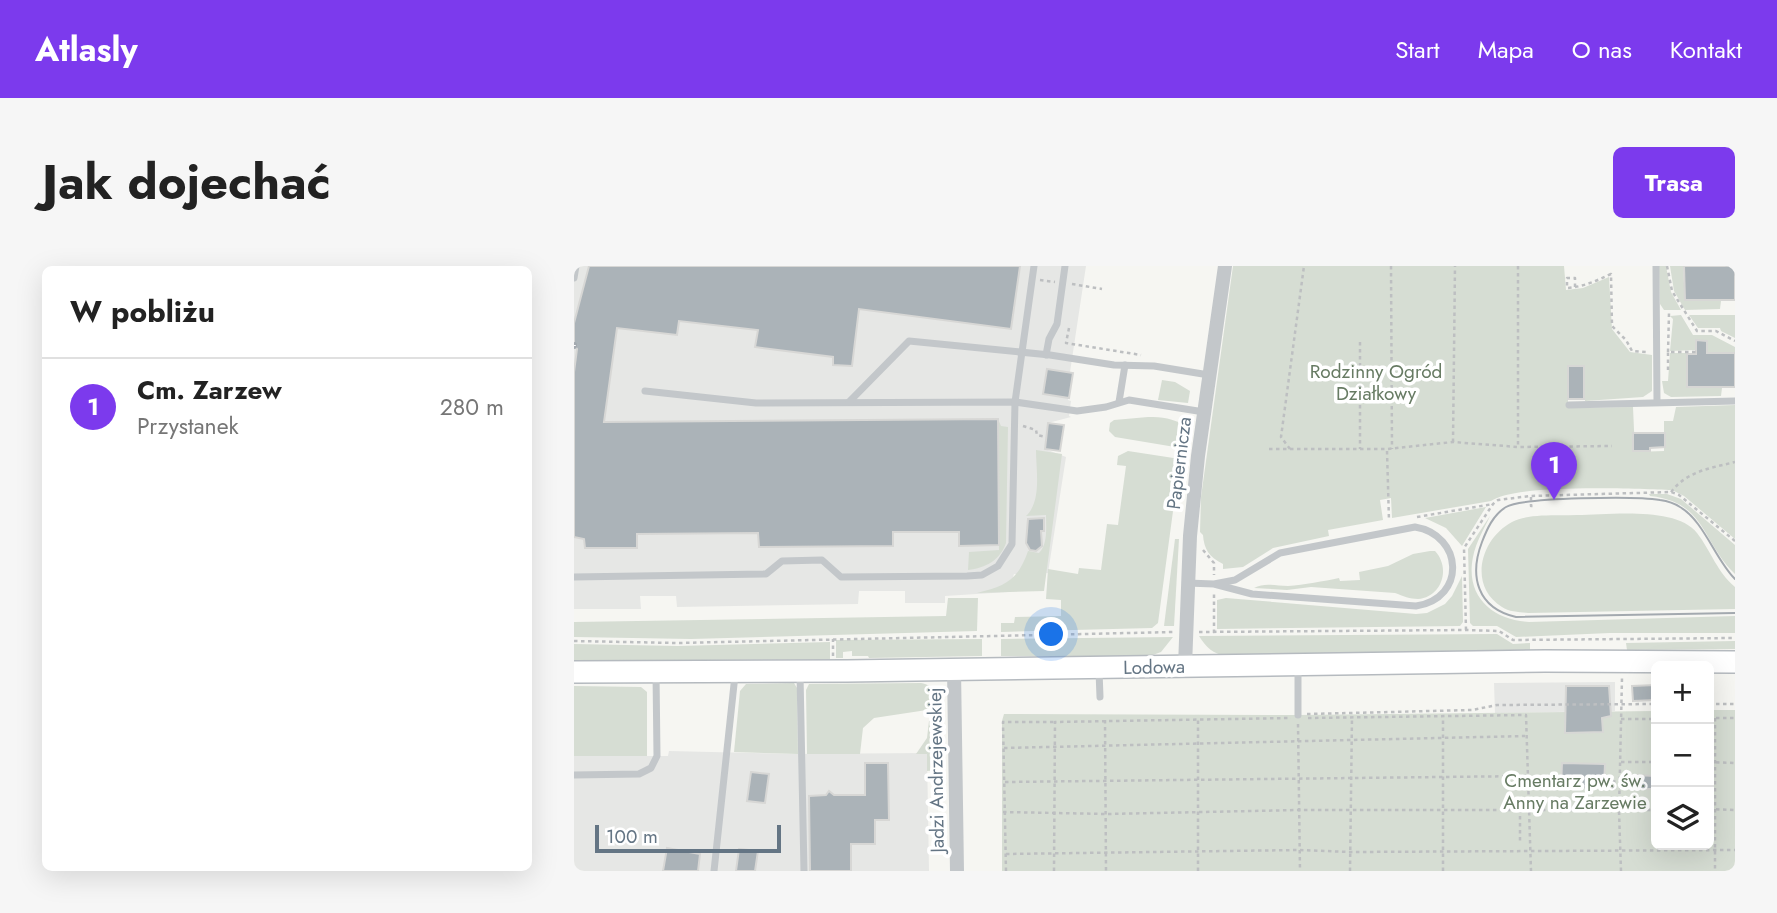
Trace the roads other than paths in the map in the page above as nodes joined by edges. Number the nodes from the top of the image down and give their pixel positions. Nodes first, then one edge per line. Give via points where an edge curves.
1 (576, 266) edge
2 (1034, 266) edge
3 (1065, 266) edge
4 (1225, 266) edge
5 (1656, 266) edge
6 (574, 278) edge
7 (1022, 352) junction
8 (1657, 352) junction
9 (1667, 352) road end
10 (1046, 355) junction
11 (1125, 365) junction
12 (1209, 375) junction
13 (645, 391) dead end
14 (1735, 401) edge
15 (849, 402) junction
16 (1015, 402) junction
17 (1119, 402) junction
18 (1657, 402) junction
19 (1569, 405) dead end
20 (1204, 412) junction
21 (574, 577) edge
22 (1187, 583) junction
23 (1214, 584) junction
24 (1735, 662) edge
25 (1298, 665) junction
26 (1185, 666) junction
27 (1099, 667) junction
28 (954, 669) junction
29 (800, 670) junction
30 (736, 671) junction
31 (574, 672) edge
32 (656, 673) junction
33 (1100, 697) dead end
34 (1298, 716) road end
35 (574, 775) edge
36 (714, 871) edge
37 (804, 871) edge
38 (957, 871) edge

1 - 6 lane
2 - 7 lane
3 - 10 lane via 1057,324
4 - 12 street, Papiernicza
5 - 8 lane
7 - 10 lane
7 - 15 lane via 909,341
7 - 16 lane
8 - 9 lane
8 - 18 lane
10 - 11 lane
11 - 12 lane
11 - 17 lane
12 - 20 street, Papiernicza
13 - 15 lane via 756,403
14 - 18 lane
15 - 16 lane
16 - 17 lane via 1077,411
16 - 21 lane via 1012,544 998,566 982,575 841,577 822,560 782,561 766,574
17 - 20 lane
18 - 19 lane
20 - 22 street, Papiernicza
22 - 23 lane
22 - 26 street, Papiernicza
23 - 23 lane via 1252,594 1416,606 1429,604 1447,590 1452,579 1451,553 1436,535 1415,527 1280,554 1236,580
24 - 25 street, Lodowa
25 - 26 street, Lodowa
25 - 34 lane
26 - 27 street, Lodowa
27 - 28 street, Lodowa
27 - 33 lane
28 - 29 street, Lodowa
28 - 38 street, Jadzi Andrzejewskiej
29 - 30 street, Lodowa
29 - 37 lane
30 - 32 street, Lodowa
30 - 36 lane
31 - 32 street, Lodowa
32 - 35 lane via 657,756 651,768 639,774

